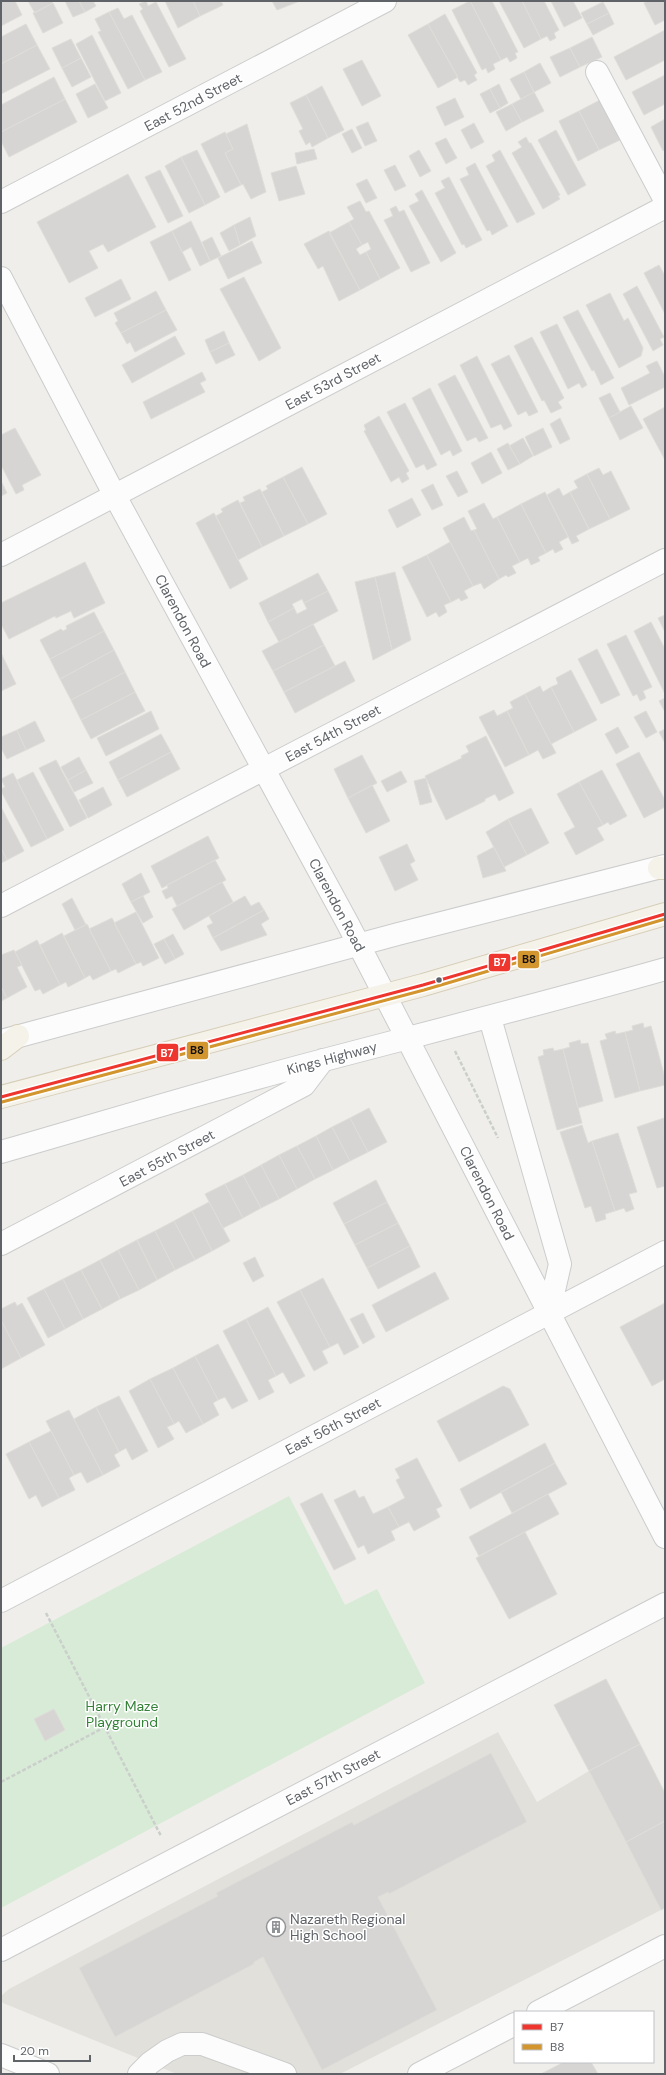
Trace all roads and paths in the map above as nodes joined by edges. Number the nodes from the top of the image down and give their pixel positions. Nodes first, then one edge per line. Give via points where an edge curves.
1 (385, 1) edge
2 (597, 72) dead end
3 (665, 200) edge
4 (1, 202) edge
5 (665, 207) edge
6 (1, 278) edge
7 (115, 496) junction
8 (1, 555) edge
9 (665, 560) edge
10 (264, 769) junction
11 (663, 867) edge
12 (1, 906) edge
13 (665, 914) edge
14 (359, 945) junction
15 (665, 969) edge
16 (384, 995) junction
17 (490, 1018) junction
18 (10, 1038) edge
19 (406, 1038) junction
20 (1, 1049) edge
21 (323, 1060) junction
22 (1, 1097) edge
23 (1, 1152) edge
24 (1, 1244) edge
25 (665, 1252) edge
26 (549, 1312) junction
27 (665, 1537) edge
28 (1, 1602) edge
29 (665, 1604) edge
30 (46, 1613) dead end
31 (105, 1727) junction
32 (1, 1782) edge
33 (161, 1836) dead end
34 (665, 1946) edge
35 (1, 1950) edge
36 (540, 2011) edge
37 (514, 2025) edge
38 (1, 2055) edge
39 (48, 2074) edge
40 (140, 2074) edge
41 (285, 2074) edge
42 (419, 2074) edge

1 - 4 street, East 52nd Street
2 - 3 street
5 - 7 street, East 53rd Street
6 - 7 street, Clarendon Road
7 - 8 street, East 53rd Street
7 - 10 street, Clarendon Road
9 - 10 street, East 54th Street
10 - 12 street, East 54th Street
10 - 14 street, Clarendon Road
11 - 14 street
13 - 16 main road
14 - 16 street, Clarendon Road
14 - 18 street
15 - 17 street, Kings Highway
16 - 19 street, Clarendon Road
16 - 22 main road
17 - 19 street, Kings Highway
17 - 26 street via 560,1264
18 - 20 main road
19 - 21 street, Kings Highway
19 - 26 street, Clarendon Road
21 - 23 street, Kings Highway
21 - 24 street, East 55th Street via 304,1085
25 - 26 street, East 56th Street
26 - 27 street, Clarendon Road
26 - 28 street, East 56th Street
29 - 35 street, East 57th Street
30 - 31 path
31 - 32 path
31 - 33 path
34 - 36 street
37 - 42 street
38 - 39 street
40 - 41 street via 150,2063 182,2044 202,2044

